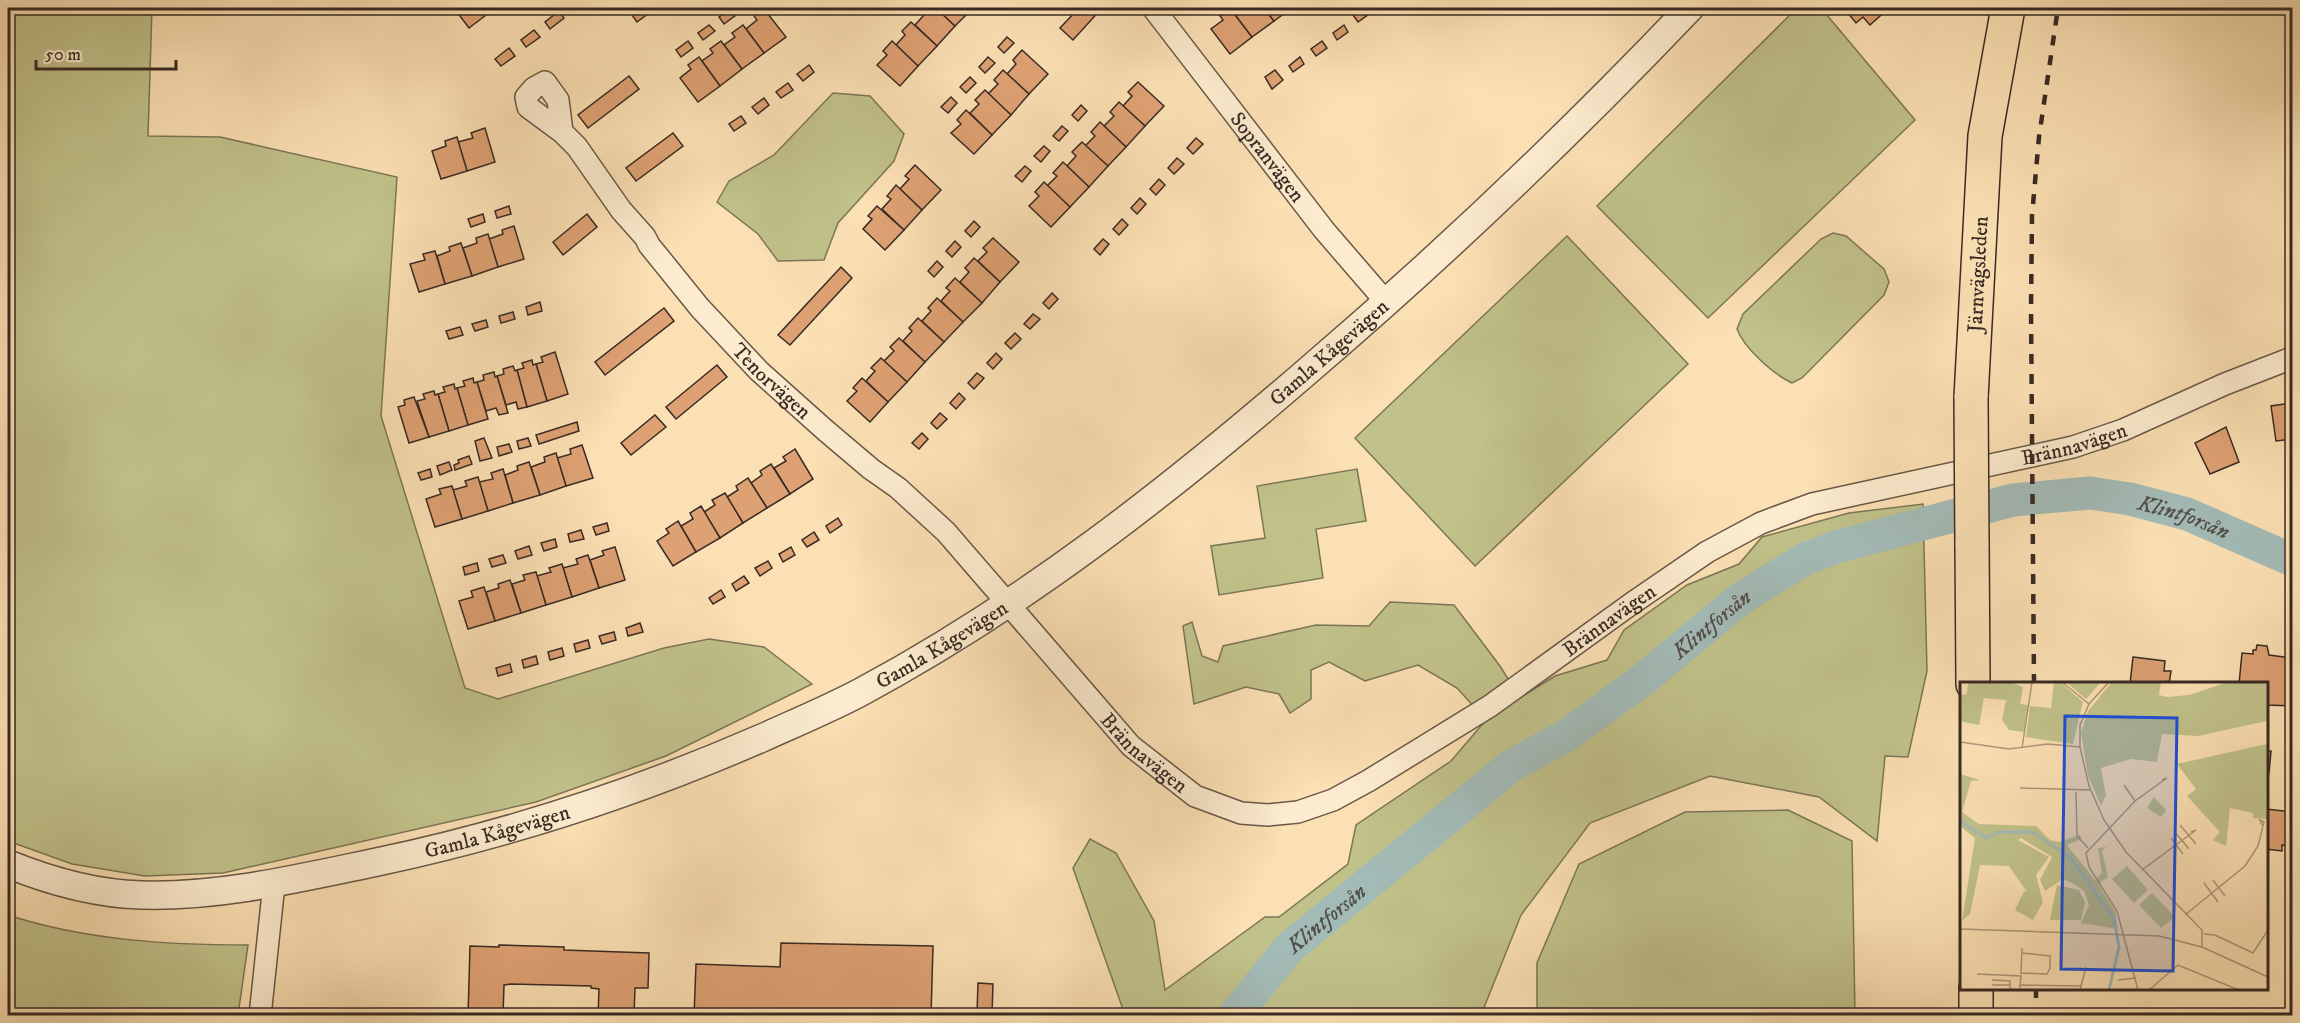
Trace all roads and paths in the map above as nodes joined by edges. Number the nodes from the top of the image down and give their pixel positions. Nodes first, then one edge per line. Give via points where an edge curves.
1 (1152, 8) edge
2 (1690, 8) edge
3 (2008, 8) edge
4 (562, 132) dead end
5 (1387, 303) junction
6 (2292, 358) edge
7 (1010, 604) junction
8 (1973, 682) edge
9 (8, 864) edge
10 (274, 884) junction
11 (1976, 990) edge
12 (260, 1016) edge
13 (1976, 1016) edge

1 - 5 street, Sopranvägen via 1324,230
2 - 5 street, Gamla Kågevägen via 1581,120
3 - 8 main road, Järnvägsleden, bridge via 1985,136 1971,398
4 - 7 street, Tenorvägen via 693,299 759,371 946,532
5 - 7 street, Gamla Kågevägen via 1224,444
6 - 7 street, Brännavägen via 2123,430 2073,447 1812,504 1761,523 1707,552 1490,706 1368,781 1333,800 1298,812 1241,813 1195,796 1131,746
7 - 10 street, Gamla Kågevägen via 857,694 721,756 626,793 454,844
9 - 10 street, Gamla Kågevägen via 76,886 139,895
10 - 12 street
11 - 13 main road

